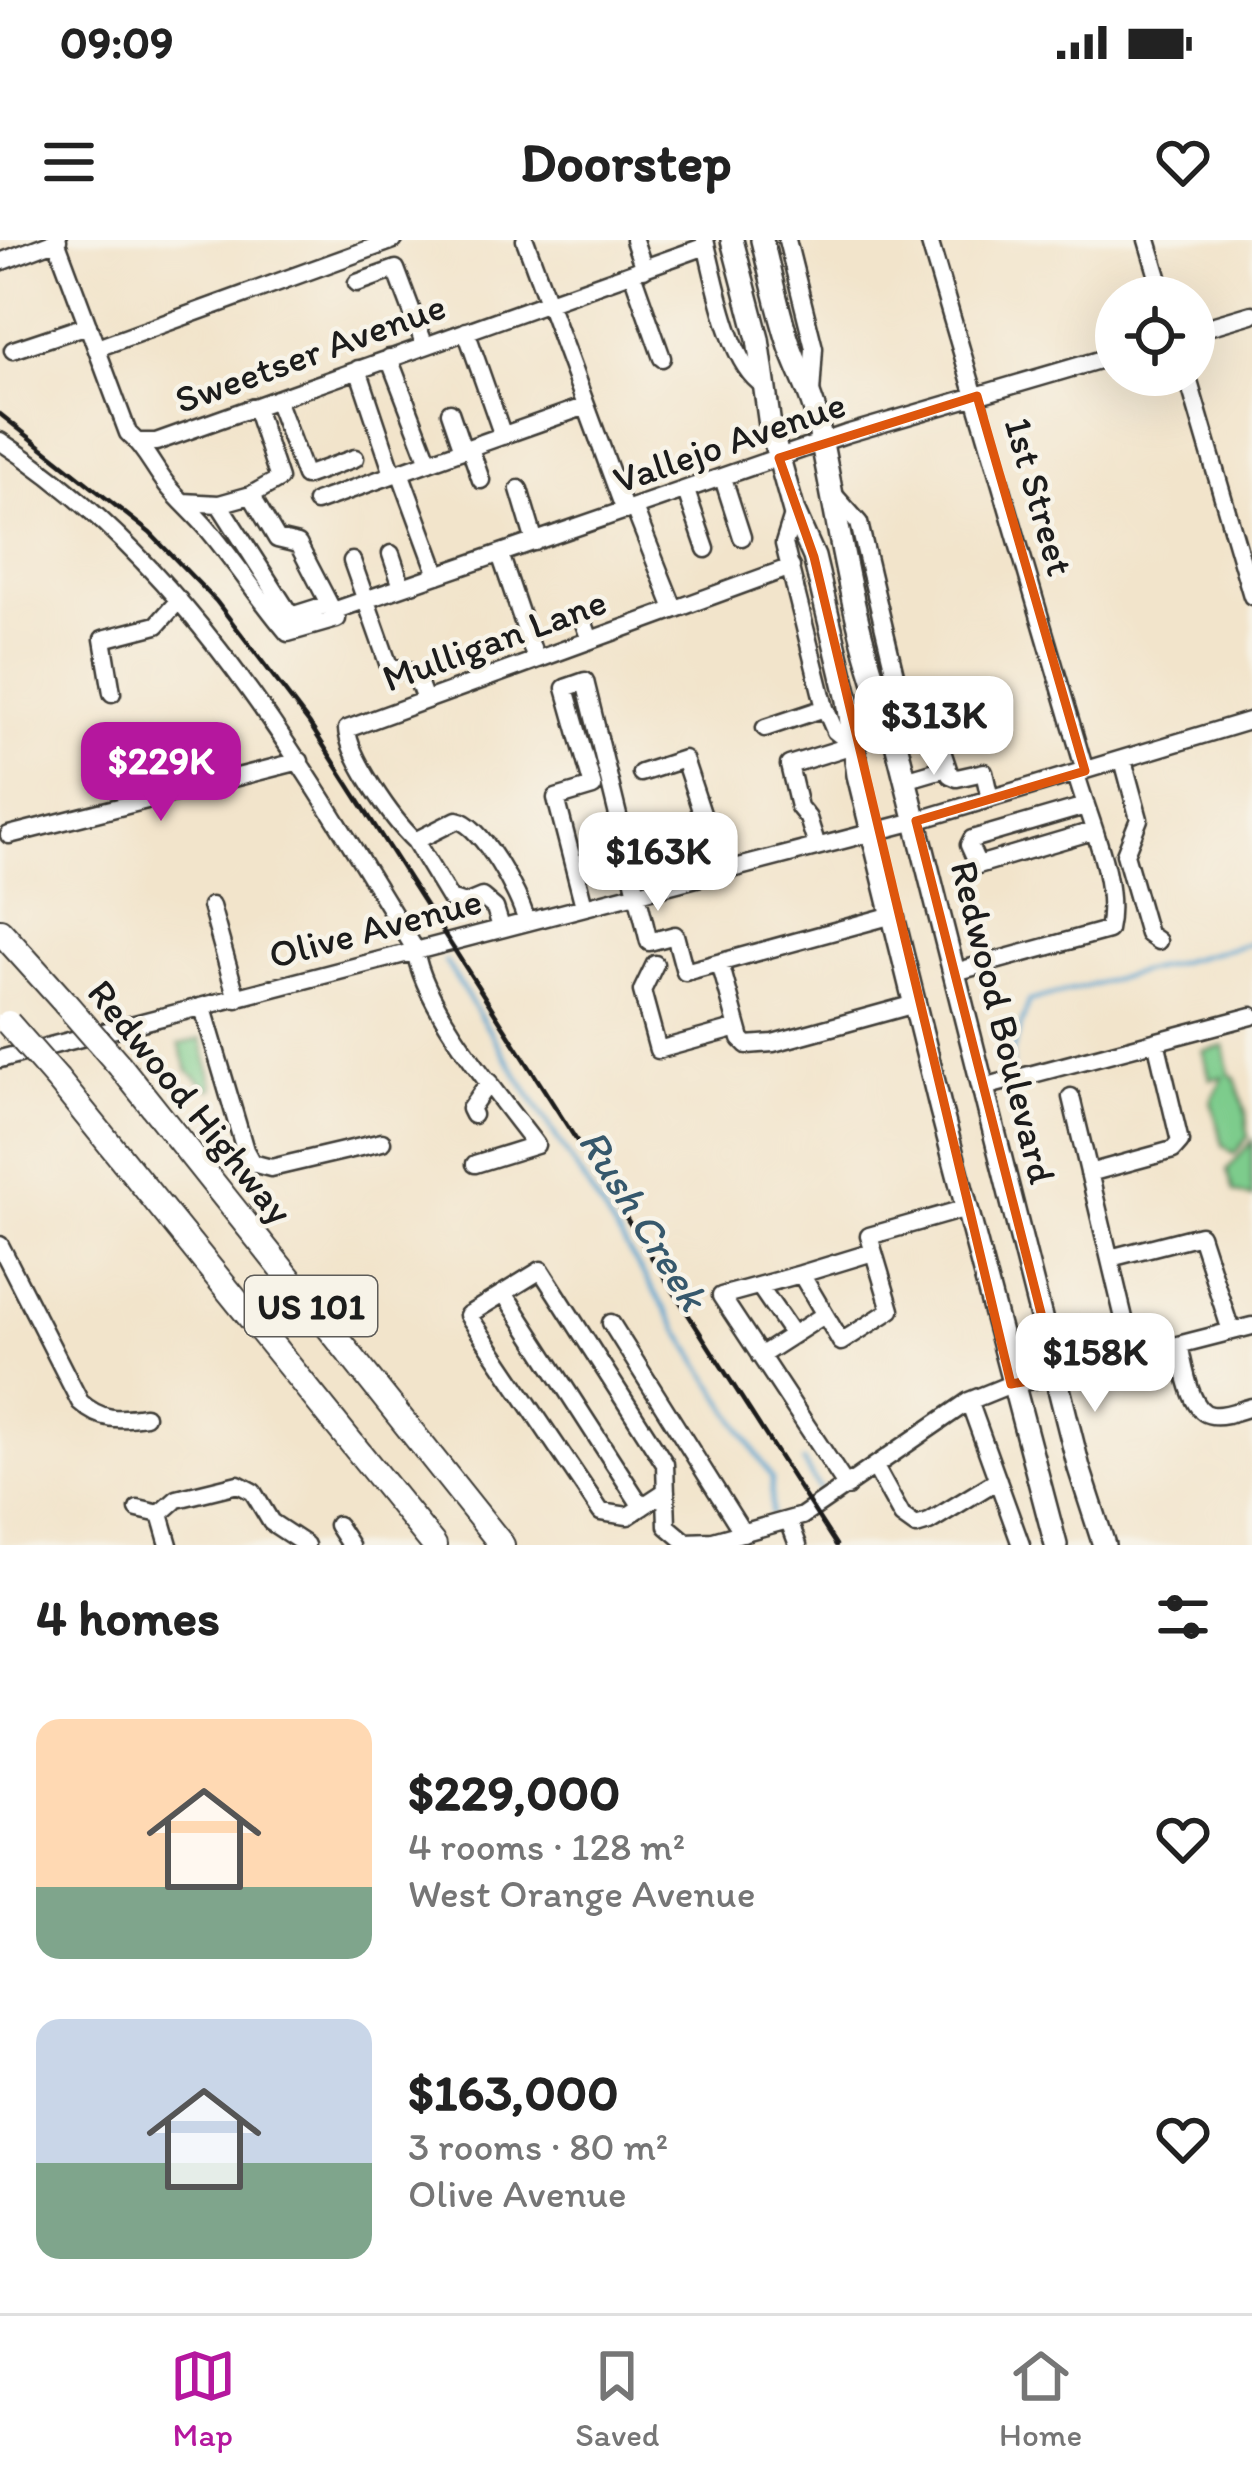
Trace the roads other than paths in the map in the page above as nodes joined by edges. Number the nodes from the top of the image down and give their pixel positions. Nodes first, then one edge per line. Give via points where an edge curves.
1 (57, 240) edge
2 (394, 240) edge
3 (525, 240) edge
4 (634, 240) edge
5 (732, 240) edge
6 (762, 240) edge
7 (787, 240) edge
8 (929, 240) edge
9 (1147, 240) edge
10 (705, 243) edge
11 (359, 246) edge
12 (0, 262) edge
13 (638, 271) junction
14 (1158, 276) edge
15 (357, 283) dead end
16 (547, 304) junction
17 (1252, 314) edge
18 (88, 325) junction
19 (1215, 325) edge
20 (466, 332) junction
21 (425, 346) junction
22 (97, 348) junction
23 (13, 350) dead end
24 (389, 358) junction
25 (662, 358) dead end
26 (1095, 361) edge
27 (358, 369) junction
28 (763, 385) junction
29 (811, 394) junction
30 (976, 396) junction
31 (1192, 396) edge
32 (276, 399) junction
33 (255, 406) junction
34 (586, 406) junction
35 (450, 412) dead end
36 (503, 436) junction
37 (0, 441) edge
38 (140, 442) junction
39 (822, 442) junction
40 (466, 449) junction
41 (355, 458) dead end
42 (779, 458) junction
43 (437, 464) junction
44 (397, 473) junction
45 (723, 478) junction
46 (481, 480) dead end
47 (519, 490) dead end
48 (686, 491) junction
49 (251, 496) junction
50 (183, 502) junction
51 (316, 502) dead end
52 (219, 504) junction
53 (630, 510) junction
54 (794, 512) junction
55 (742, 537) dead end
56 (536, 542) junction
57 (706, 549) dead end
58 (391, 554) dead end
59 (500, 554) junction
60 (352, 560) dead end
61 (791, 567) junction
62 (437, 575) junction
63 (402, 587) junction
64 (1252, 596) edge
65 (366, 599) junction
66 (179, 600) junction
67 (331, 607) junction
68 (674, 610) junction
69 (284, 617) junction
70 (582, 618) dead end
71 (590, 640) junction
72 (536, 660) junction
73 (112, 693) dead end
74 (430, 704) junction
75 (825, 708) junction
76 (1252, 720) edge
77 (765, 728) dead end
78 (894, 735) junction
79 (853, 746) junction
80 (1123, 760) junction
81 (300, 761) junction
82 (946, 768) junction
83 (640, 773) dead end
84 (1081, 773) junction
85 (905, 780) junction
86 (997, 797) junction
87 (1085, 806) junction
88 (916, 820) junction
89 (1012, 827) junction
90 (1093, 831) junction
91 (873, 832) junction
92 (9, 836) dead end
93 (415, 841) junction
94 (817, 846) junction
95 (721, 871) junction
96 (636, 892) junction
97 (211, 906) dead end
98 (584, 906) junction
99 (893, 915) junction
100 (526, 920) junction
101 (501, 927) junction
102 (0, 931) edge
103 (1158, 941) dead end
104 (649, 942) junction
105 (415, 949) junction
106 (720, 963) junction
107 (655, 964) junction
108 (685, 972) junction
109 (955, 972) junction
110 (236, 999) junction
111 (915, 1004) junction
112 (203, 1008) junction
113 (1252, 1016) edge
114 (4, 1018) edge
115 (738, 1028) junction
116 (1156, 1041) junction
117 (0, 1059) edge
118 (489, 1082) junction
119 (984, 1087) junction
120 (1071, 1097) dead end
121 (473, 1115) dead end
122 (382, 1142) dead end
123 (475, 1163) dead end
124 (1089, 1173) junction
125 (967, 1208) junction
126 (0, 1245) edge
127 (874, 1252) junction
128 (1110, 1258) junction
129 (801, 1274) junction
130 (760, 1286) junction
131 (504, 1293) junction
132 (824, 1315) junction
133 (611, 1323) dead end
134 (1252, 1326) edge
135 (1231, 1331) junction
136 (793, 1335) junction
137 (1179, 1345) junction
138 (760, 1356) junction
139 (1133, 1356) junction
140 (1057, 1376) junction
141 (1012, 1384) junction
142 (969, 1401) junction
143 (1252, 1407) edge
144 (145, 1416) dead end
145 (875, 1467) junction
146 (998, 1480) junction
147 (847, 1487) junction
148 (666, 1491) junction
149 (642, 1507) junction
150 (138, 1509) dead end
151 (160, 1514) junction
152 (789, 1521) junction
153 (337, 1525) dead end
154 (743, 1533) junction
155 (169, 1545) edge
156 (306, 1545) edge
157 (350, 1545) edge
158 (434, 1545) edge
159 (502, 1545) edge
160 (798, 1545) edge
161 (1021, 1545) edge
162 (1057, 1545) edge
163 (1103, 1545) edge

1 - 12 street
1 - 18 street
2 - 11 street
3 - 16 street
4 - 13 street
5 - 28 main road, Redwood Boulevard
6 - 29 main road, Redwood Boulevard
7 - 29 street via 814,348
8 - 30 street, 1st Street
9 - 14 street
10 - 13 street, Sweetser Avenue
10 - 28 street via 739,358
11 - 22 street
13 - 16 street, Sweetser Avenue
13 - 25 street
15 - 21 street via 396,269
16 - 20 street, Sweetser Avenue
16 - 34 street
17 - 19 street
18 - 22 street
18 - 23 street
20 - 21 street, Sweetser Avenue
20 - 36 street
21 - 24 street, Sweetser Avenue
22 - 38 street via 125,429
24 - 27 street, Sweetser Avenue
24 - 43 street
26 - 30 street, Vallejo Avenue
27 - 32 street, Sweetser Avenue
27 - 44 street
28 - 42 main road, Redwood Boulevard
29 - 39 main road, Redwood Boulevard
30 - 39 street, Vallejo Avenue
30 - 84 street, 1st Street
31 - 64 street
32 - 33 street, Sweetser Avenue
32 - 41 street via 305,476
33 - 38 street, Sweetser Avenue
33 - 49 street via 279,479
34 - 36 street
34 - 53 street
35 - 40 street
36 - 40 street
37 - 66 street via 72,493
38 - 50 street
39 - 42 street, Vallejo Avenue
39 - 78 main road, Redwood Boulevard via 845,571
40 - 43 street
40 - 46 street
42 - 45 street, Vallejo Avenue
42 - 54 main road, Redwood Boulevard
43 - 44 street
44 - 51 street
44 - 62 street
45 - 48 street, Vallejo Avenue
45 - 55 street
47 - 56 street
48 - 53 street, Vallejo Avenue
48 - 57 street
49 - 52 street
49 - 67 street via 277,539 298,544
50 - 52 street
50 - 69 street
52 - 69 street
53 - 56 street, Vallejo Avenue
53 - 68 street
54 - 61 street via 784,544
54 - 79 main road, Redwood Boulevard via 814,556
56 - 59 street, Vallejo Avenue
58 - 63 street
59 - 62 street, Vallejo Avenue
59 - 72 street
60 - 65 street
61 - 68 street, Mulligan Lane
61 - 75 street
62 - 63 street, Vallejo Avenue
63 - 65 street, Vallejo Avenue
65 - 67 street, Vallejo Avenue
65 - 74 street via 388,666 415,673
66 - 73 street via 157,625 103,639
66 - 81 street
67 - 69 street, Vallejo Avenue
68 - 71 street, Mulligan Lane
70 - 71 street
71 - 72 street, Mulligan Lane
72 - 74 street, Mulligan Lane
74 - 93 street, Mulligan Lane via 346,733
75 - 77 street
75 - 79 street
76 - 80 street, Olive Avenue
78 - 82 street via 932,721
78 - 85 main road, Redwood Boulevard
79 - 91 main road, Redwood Boulevard
79 - 94 street via 789,765
80 - 84 street, Olive Avenue
80 - 103 street via 1139,819 1125,854 1148,934
81 - 92 street
81 - 105 street
82 - 85 street
82 - 86 street via 957,778 984,772
83 - 95 street via 684,759
84 - 86 street, Olive Avenue
84 - 87 street, 1st Street
85 - 88 main road, Redwood Boulevard
86 - 88 street, Olive Avenue
86 - 89 street
87 - 89 street
87 - 90 street, 1st Street
88 - 91 street, Olive Avenue
88 - 109 main road, Redwood Boulevard
89 - 90 street via 972,839 974,861
90 - 109 street, 1st Street via 1107,881 1108,930
91 - 94 street, Olive Avenue
91 - 99 main road, Redwood Boulevard
93 - 100 street via 457,820 470,824
93 - 101 street via 450,899 482,897
94 - 95 street, Olive Avenue
95 - 96 street, Olive Avenue
96 - 98 street, Olive Avenue
96 - 98 street via 585,681 565,688 593,788 556,798
96 - 104 street
97 - 110 street
98 - 100 street, Olive Avenue
99 - 106 street
99 - 111 main road, Redwood Boulevard
100 - 101 street, Olive Avenue
101 - 105 street, Olive Avenue
102 - 159 highway, Redwood Highway / US 101, bridge via 120,1066
104 - 107 street
104 - 108 street via 675,934
105 - 110 street, Olive Avenue
105 - 118 street via 418,969
106 - 108 street
106 - 115 street
107 - 108 street via 659,978
107 - 115 street via 642,991 658,1050
109 - 119 main road, Redwood Boulevard
110 - 112 street, Olive Avenue
111 - 115 street via 773,1043 747,1045
111 - 125 main road, Redwood Boulevard
112 - 117 street, Olive Avenue
112 - 122 street via 252,1163 271,1168
113 - 116 street
114 - 158 highway, US 101, bridge
116 - 119 street
116 - 124 street via 1180,1142
118 - 121 street
118 - 123 street via 536,1145
119 - 140 main road, Redwood Boulevard
120 - 124 street
124 - 128 street
125 - 127 street via 869,1236
125 - 141 main road, Redwood Boulevard
126 - 144 street via 80,1402 117,1420
127 - 129 street
127 - 132 street via 891,1310 841,1342
128 - 135 street via 1200,1235
128 - 139 street
129 - 130 street
129 - 132 street
130 - 136 street
130 - 138 street via 721,1297
131 - 148 street via 541,1270 665,1464
131 - 149 street
131 - 149 street via 468,1315 601,1512 628,1516
132 - 136 street
133 - 154 street
134 - 135 street
135 - 137 street
136 - 138 street
137 - 139 street
137 - 143 street via 1197,1408 1216,1415
138 - 147 street
139 - 140 street
140 - 141 street
140 - 163 main road, Redwood Boulevard
141 - 142 street
141 - 162 main road, Redwood Boulevard
142 - 145 street
142 - 146 street
145 - 146 street via 916,1526
145 - 147 street
146 - 161 street
147 - 152 street
148 - 149 street
148 - 154 street via 667,1526 686,1542
150 - 151 street
151 - 155 street
151 - 156 street via 177,1499 238,1484 253,1492 271,1522
152 - 154 street
152 - 160 street
153 - 157 street

